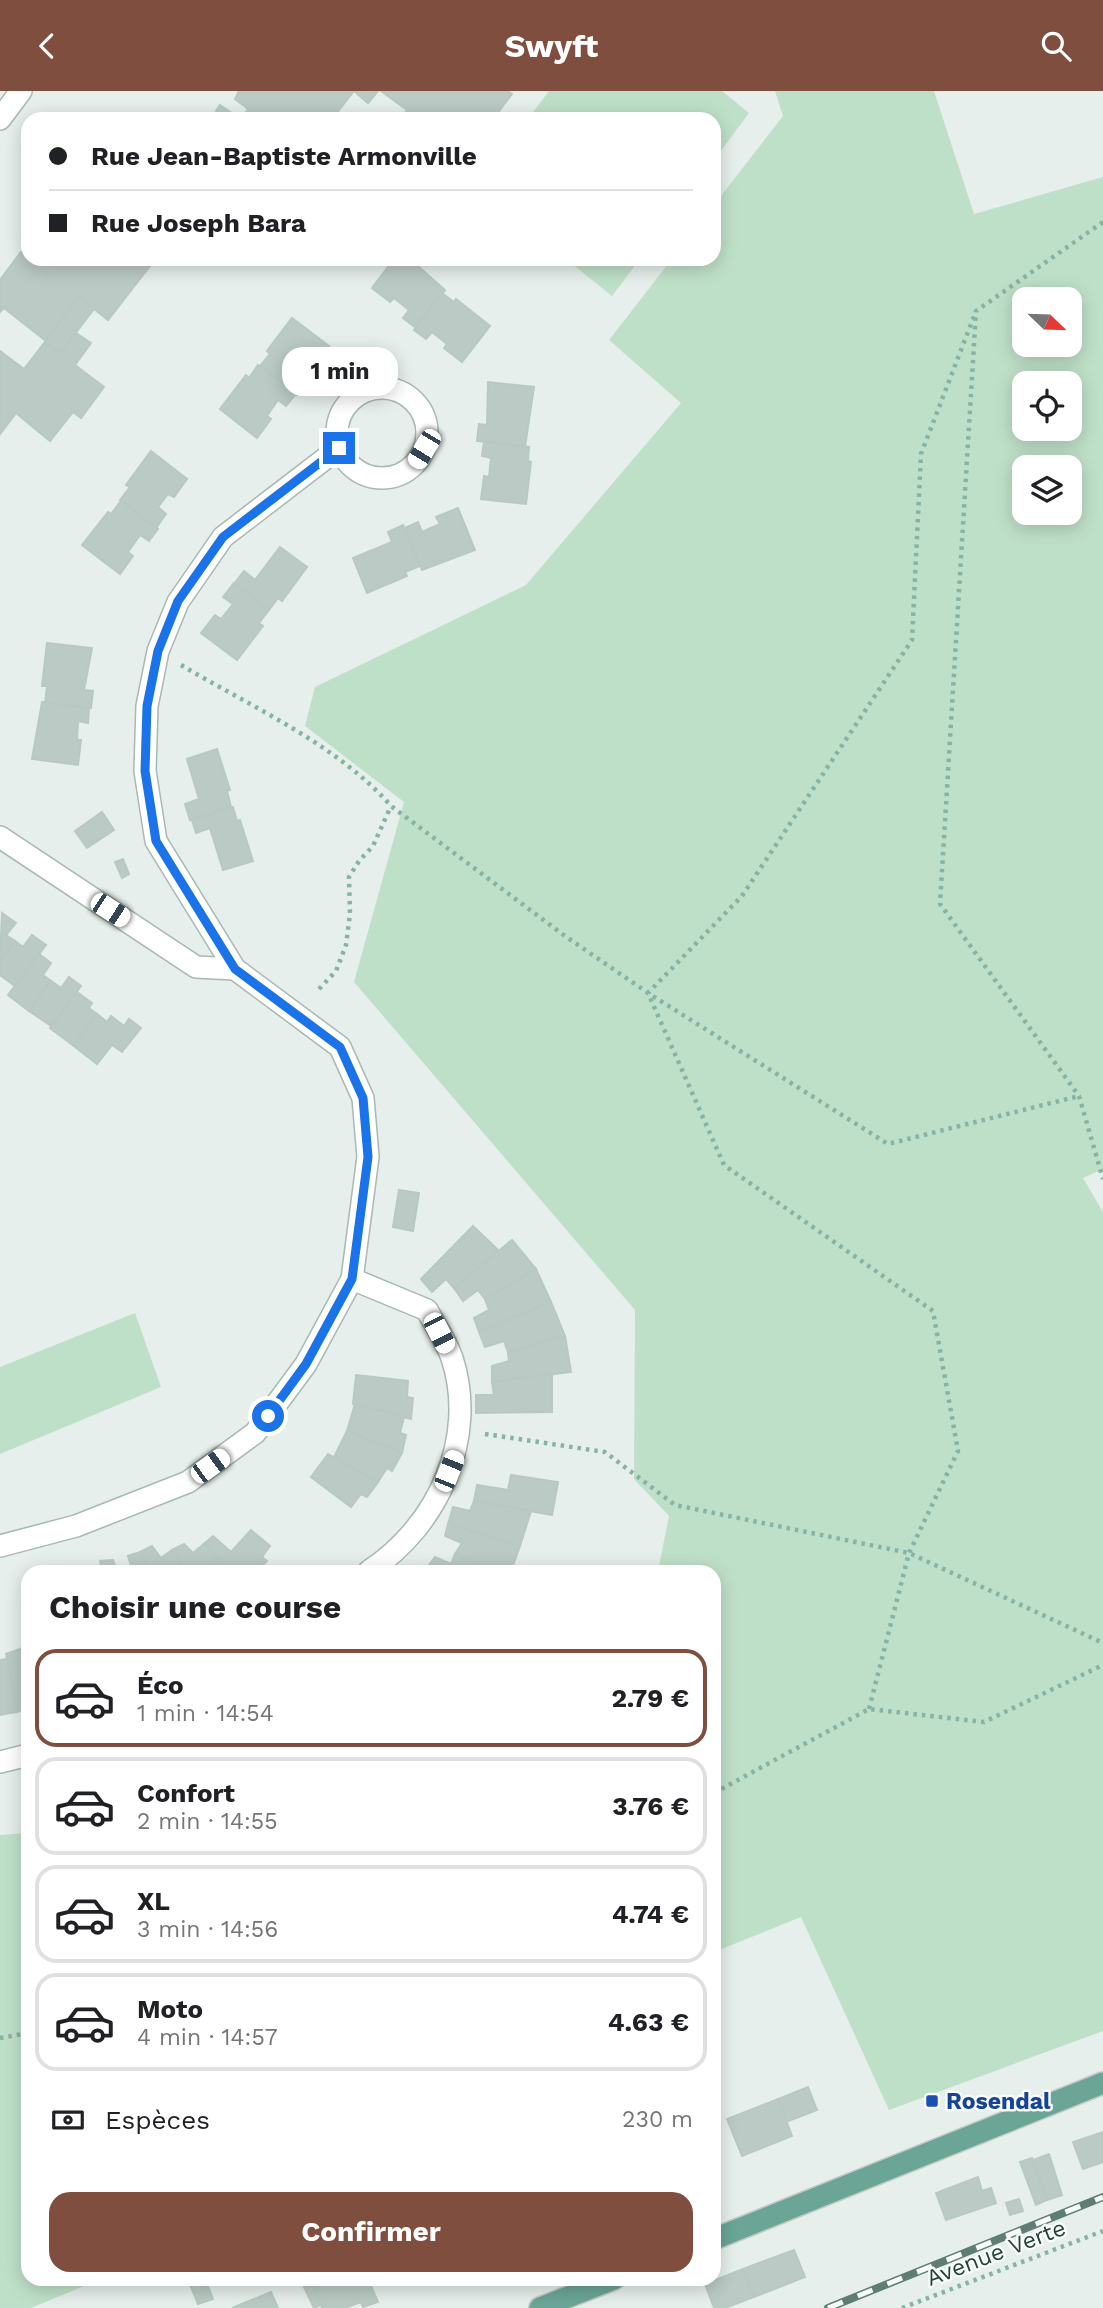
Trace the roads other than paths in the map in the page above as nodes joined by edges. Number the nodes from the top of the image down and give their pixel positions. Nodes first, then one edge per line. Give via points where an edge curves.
1 (21, 91) edge
2 (0, 119) edge
3 (339, 448) junction
4 (0, 837) edge
5 (235, 969) junction
6 (352, 1279) junction
7 (0, 1546) edge
8 (377, 1565) edge
9 (21, 1757) edge
10 (0, 1762) edge
11 (1103, 2083) edge
12 (721, 2236) edge
13 (596, 2286) edge
14 (541, 2308) edge

1 - 2 street
3 - 3 street via 347,462 369,477 384,479 404,473 424,449 425,419 417,405 397,390 362,392 341,415
3 - 5 street via 223,537 178,601 158,651 147,706 145,771 156,841
4 - 5 street via 196,967
5 - 6 street via 340,1047 363,1098 368,1157
6 - 7 street via 306,1364 255,1433 188,1482 76,1526
6 - 8 street via 427,1310 452,1357 460,1406 456,1453 442,1489 420,1524
9 - 10 street
11 - 12 main road
13 - 14 main road

